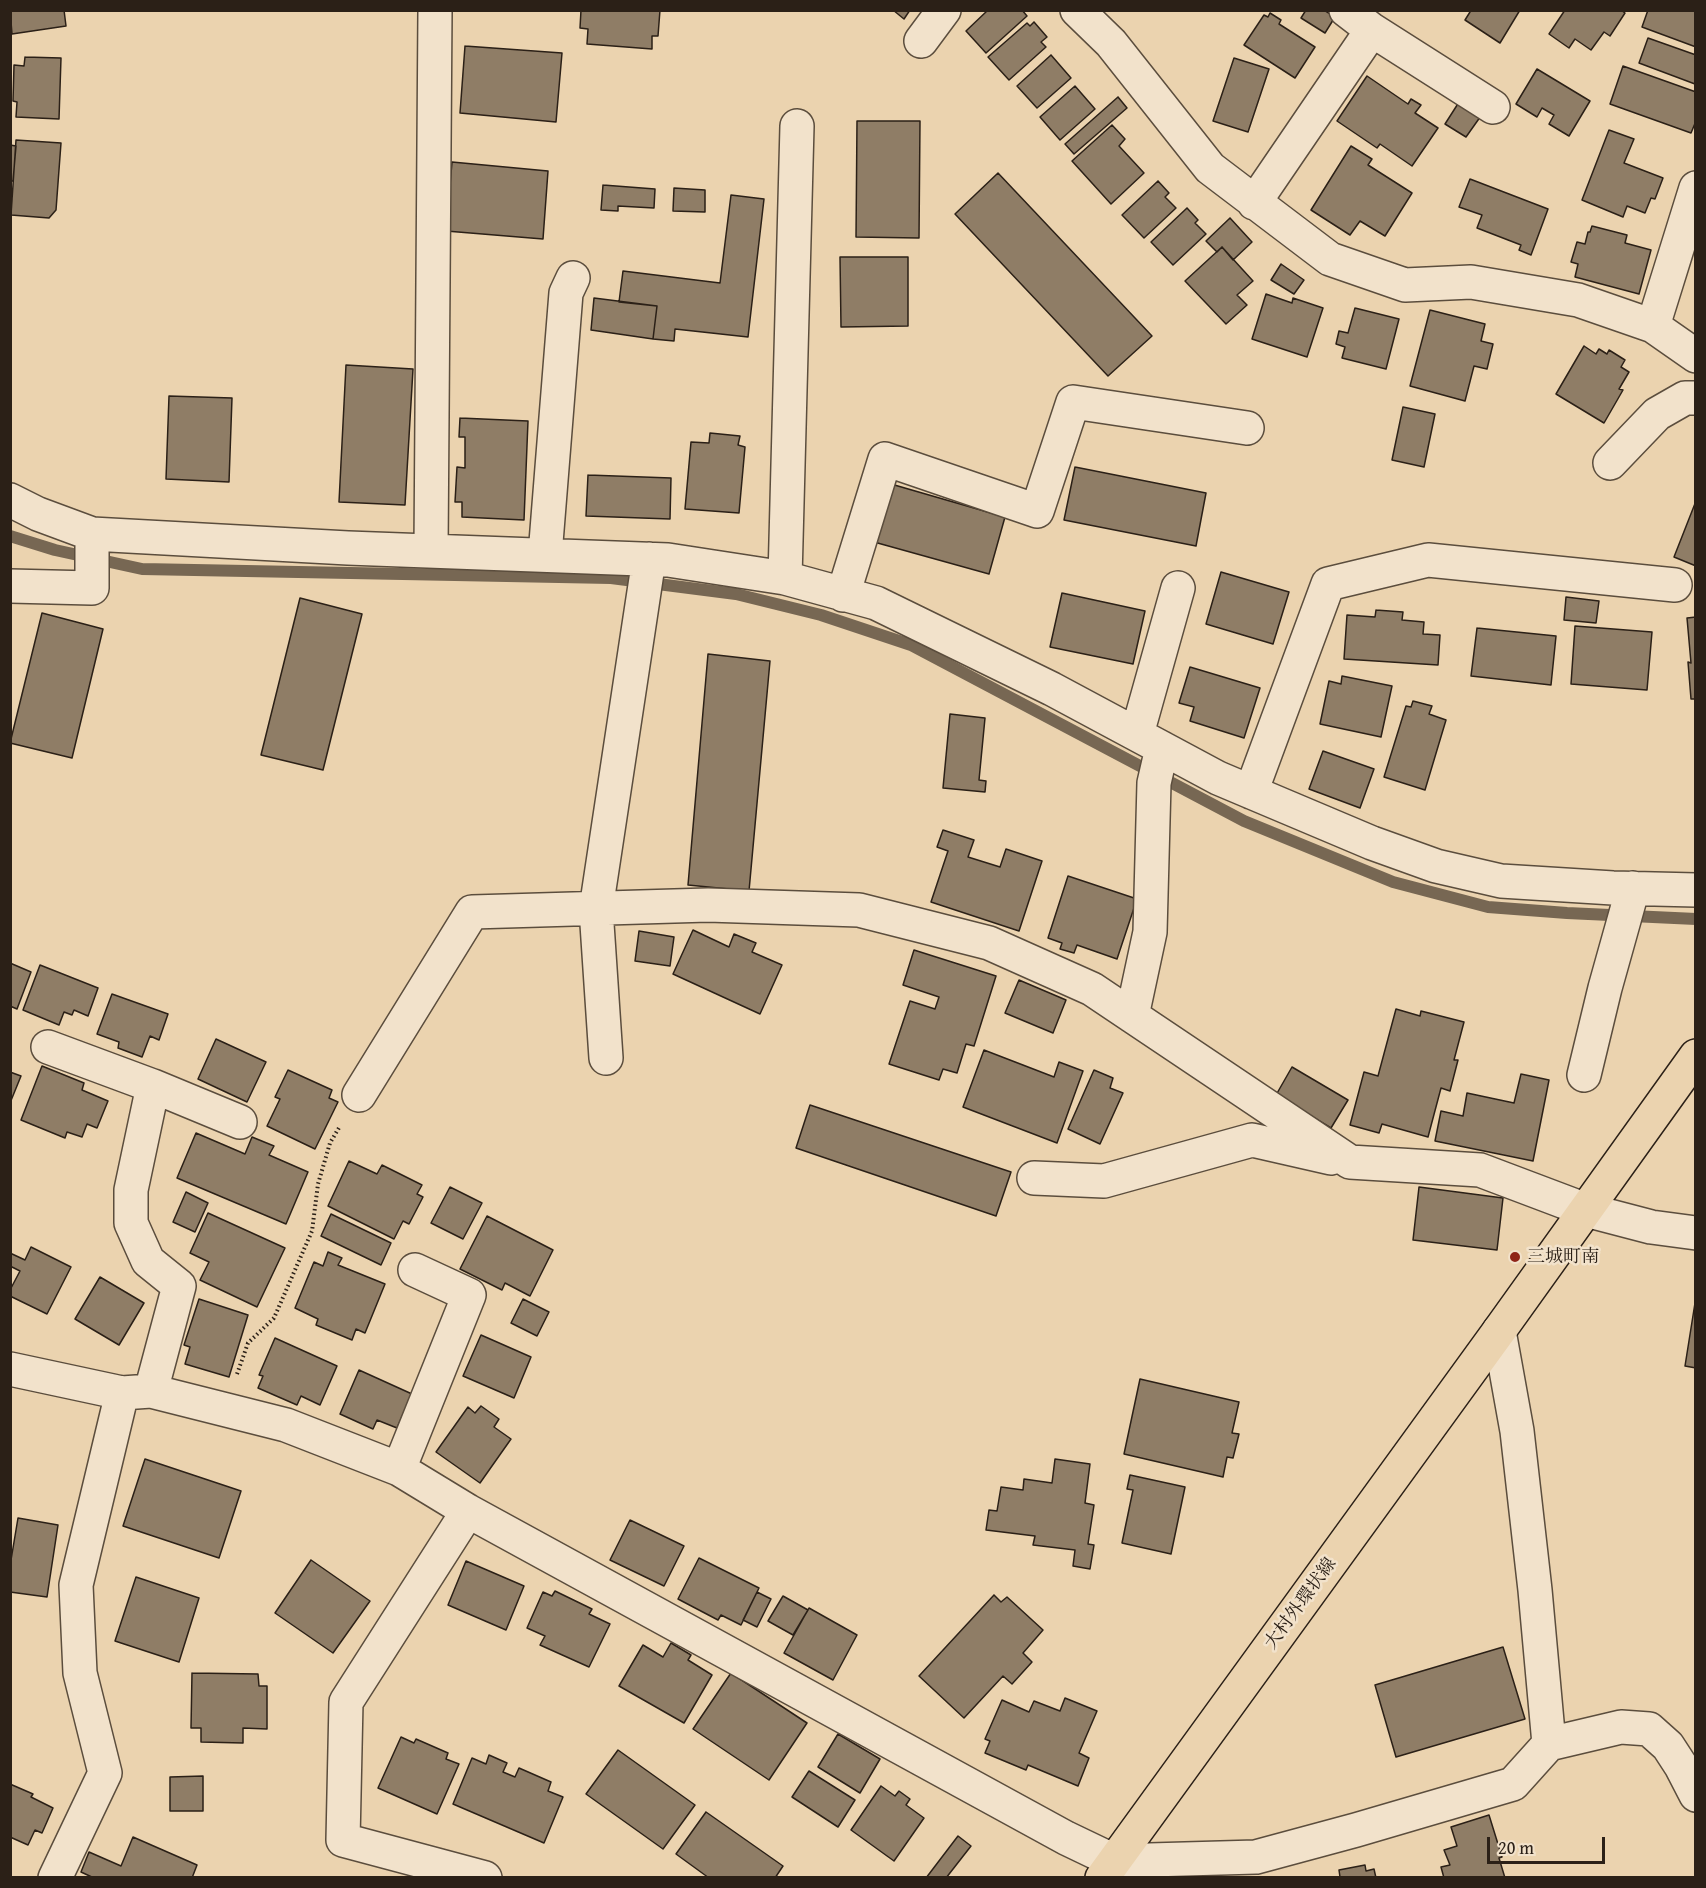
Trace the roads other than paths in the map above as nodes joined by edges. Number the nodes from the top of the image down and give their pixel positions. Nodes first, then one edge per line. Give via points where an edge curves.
1 (435, 10) edge
2 (944, 10) edge
3 (1077, 10) edge
4 (1346, 10) edge
5 (1372, 30) junction
6 (921, 41) dead end
7 (1493, 107) dead end
8 (797, 126) dead end
9 (1695, 188) edge
10 (1254, 203) junction
11 (573, 278) dead end
12 (1653, 326) junction
13 (1695, 356) edge
14 (1695, 398) edge
15 (1247, 428) dead end
16 (1610, 464) dead end
17 (10, 500) edge
18 (92, 535) junction
19 (431, 550) junction
20 (545, 555) junction
21 (648, 561) junction
22 (784, 578) junction
23 (1675, 585) dead end
24 (10, 586) edge
25 (1178, 588) dead end
26 (843, 595) junction
27 (1154, 744) junction
28 (1251, 792) junction
29 (1695, 890) edge
30 (1631, 895) junction
31 (596, 909) junction
32 (1132, 1016) junction
33 (48, 1047) dead end
34 (1695, 1056) edge
35 (606, 1058) dead end
36 (1584, 1075) dead end
37 (153, 1086) junction
38 (359, 1095) road end
39 (240, 1122) dead end
40 (1350, 1162) junction
41 (1034, 1178) dead end
42 (1586, 1210) junction
43 (1695, 1233) edge
44 (415, 1270) dead end
45 (1499, 1331) junction
46 (10, 1369) edge
47 (136, 1392) junction
48 (399, 1469) junction
49 (468, 1511) junction
50 (1549, 1744) junction
51 (1695, 1795) edge
52 (1118, 1872) edge
53 (55, 1878) edge
54 (485, 1878) edge

1 - 19 street
2 - 6 street
3 - 10 street via 1111,43 1210,168
4 - 5 street
5 - 7 street
5 - 10 street
8 - 22 street
9 - 12 street
10 - 12 street via 1329,259 1405,285 1471,282 1578,300
11 - 20 street via 566,293
12 - 13 street
14 - 16 street via 1685,398 1657,414
15 - 26 street via 1073,402 1037,511 885,459
17 - 18 street
18 - 19 street
18 - 24 street via 92,588
19 - 20 street
20 - 21 street
21 - 22 street via 668,560
21 - 31 street
22 - 26 street
23 - 28 street via 1428,560 1328,584
25 - 27 street
26 - 27 street via 876,603
27 - 28 street
27 - 32 street via 1150,932
28 - 30 street via 1436,866 1502,881
29 - 30 street
30 - 36 street
31 - 32 street via 708,905 859,910 989,943 1092,989
31 - 35 street
31 - 38 street via 472,912
32 - 40 street
33 - 37 street
34 - 42 main road, 大村外環状線
37 - 39 street
37 - 47 street via 131,1190 131,1224 148,1261 179,1286
40 - 41 street via 1252,1140 1104,1181
40 - 42 street via 1480,1170
42 - 43 street via 1651,1227
42 - 45 main road, 大村外環状線
44 - 48 street via 469,1295
45 - 50 street via 1517,1431
45 - 52 main road, 大村外環状線
46 - 47 street
47 - 48 street via 286,1425
47 - 53 street via 76,1585 80,1672 105,1773
48 - 49 street
49 - 52 street via 1066,1838
49 - 54 street via 346,1702 343,1840
50 - 51 street via 1621,1727 1649,1729 1668,1746
50 - 52 street via 1513,1784 1256,1857

